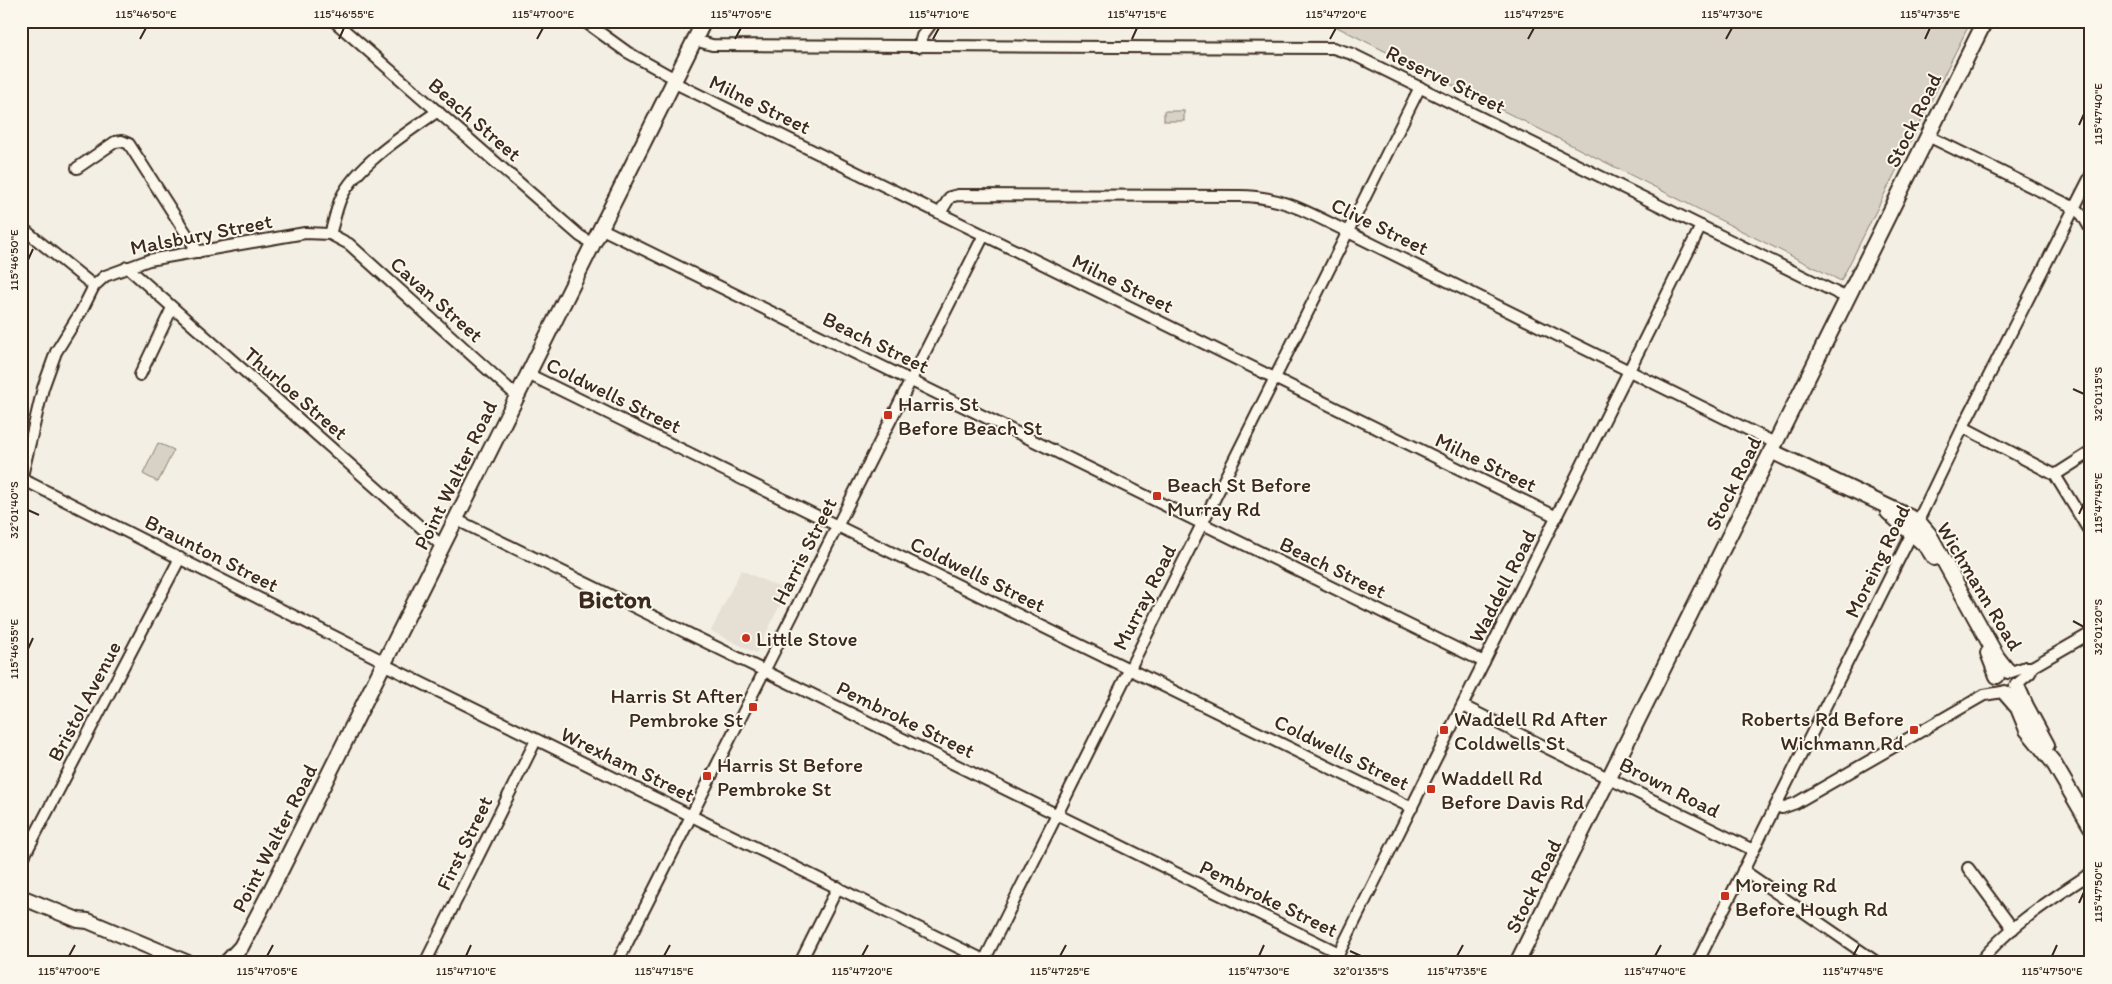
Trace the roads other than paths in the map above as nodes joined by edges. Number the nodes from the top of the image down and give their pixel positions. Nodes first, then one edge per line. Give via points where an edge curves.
1 (334, 21) edge
2 (584, 21) edge
3 (704, 21) edge
4 (933, 21) edge
5 (1985, 21) edge
6 (694, 40) junction
7 (919, 47) junction
8 (674, 80) junction
9 (1420, 87) junction
10 (438, 111) junction
11 (1928, 136) junction
12 (77, 168) dead end
13 (2091, 175) edge
14 (2075, 208) junction
15 (940, 213) junction
16 (1702, 226) junction
17 (22, 227) edge
18 (600, 228) junction
19 (2091, 230) edge
20 (1348, 232) junction
21 (330, 234) junction
22 (984, 235) junction
23 (592, 244) junction
24 (198, 252) junction
25 (127, 267) junction
26 (94, 286) junction
27 (1847, 298) junction
28 (172, 308) junction
29 (1629, 371) junction
30 (528, 374) junction
31 (140, 375) dead end
32 (1274, 379) junction
33 (911, 381) junction
34 (516, 396) junction
35 (1963, 427) junction
36 (1773, 447) junction
37 (2091, 452) edge
38 (22, 475) edge
39 (2055, 475) junction
40 (1881, 504) junction
41 (1557, 517) junction
42 (455, 519) junction
43 (1918, 521) junction
44 (1202, 524) junction
45 (838, 526) junction
46 (1912, 534) junction
47 (2091, 534) edge
48 (442, 546) junction
49 (180, 558) junction
50 (2091, 634) edge
51 (1484, 662) junction
52 (384, 663) junction
53 (1130, 669) junction
54 (765, 671) junction
55 (2007, 682) junction
56 (1462, 706) junction
57 (536, 740) junction
58 (1609, 778) junction
59 (1776, 806) junction
60 (1412, 808) junction
61 (1057, 814) junction
62 (691, 816) junction
63 (2091, 827) edge
64 (1753, 850) junction
65 (21, 862) edge
66 (1968, 868) dead end
67 (1744, 870) junction
68 (2091, 873) edge
69 (838, 887) junction
70 (21, 889) edge
71 (21, 897) edge
72 (88, 921) junction
73 (2013, 929) junction
74 (241, 947) junction
75 (1337, 958) edge
76 (986, 962) edge
77 (188, 963) edge
78 (226, 963) edge
79 (238, 963) edge
80 (425, 963) edge
81 (617, 963) edge
82 (800, 963) edge
83 (1517, 963) edge
84 (1697, 963) edge
85 (1878, 963) edge
86 (1979, 963) edge

1 - 10 street, Beach Street
2 - 8 street, Milne Street
3 - 6 street, Point Walter Road
4 - 7 street via 922,36
5 - 11 street, Stock Road
6 - 7 street, Reserve Street via 705,45
6 - 8 street, Point Walter Road
7 - 9 street, Reserve Street via 1333,48
8 - 15 street, Milne Street
8 - 18 street, Point Walter Road
9 - 16 street, Reserve Street
9 - 20 street, Murray Road
10 - 21 street via 385,148 352,182 341,198
10 - 23 street, Beach Street
11 - 14 street
11 - 27 street, Stock Road
12 - 24 street via 115,142 128,144
13 - 14 street, Moreing Road
14 - 19 street
14 - 35 street, Moreing Road
15 - 20 street, Clive Street via 950,197 958,195 1258,196 1293,206
15 - 22 street, Milne Street
16 - 27 street, Reserve Street
16 - 29 street, Waddell Road
17 - 26 street
18 - 23 street, Point Walter Road
18 - 33 street, Beach Street
20 - 29 street, Clive Street
20 - 32 street, Murray Road
21 - 24 street, Malsbury Street via 305,233
21 - 34 street, Cavan Street via 348,244
22 - 32 street, Milne Street
22 - 33 street, Harris Street
23 - 30 street, Point Walter Road
24 - 25 street, Malsbury Street
25 - 26 street, Malsbury Street via 105,276
25 - 28 street, Thurloe Street
26 - 38 street, Malsbury Street via 56,352 43,388
27 - 36 street, Stock Road
28 - 31 street
28 - 48 street, Thurloe Street
29 - 36 street, Clive Street
29 - 41 street, Waddell Road
30 - 34 street, Point Walter Road
30 - 45 street, Coldwells Street
32 - 41 street, Milne Street
32 - 44 street, Murray Road
33 - 44 street, Beach Street
33 - 45 street, Harris Street
34 - 42 street, Point Walter Road
35 - 39 street
35 - 43 street, Moreing Road
36 - 40 street, Clive Street
36 - 58 street, Stock Road
37 - 39 street
38 - 49 street, Braunton Street
39 - 47 street
40 - 43 street, Clive Street
40 - 46 street, Clive Street
41 - 51 street, Waddell Road
42 - 48 street, Point Walter Road
42 - 54 street, Pembroke Street
43 - 46 street, Moreing Road
43 - 55 street, Wichmann Road via 1929,534 1997,657
44 - 51 street, Beach Street
44 - 53 street, Murray Road
45 - 53 street, Coldwells Street
45 - 54 street, Harris Street
46 - 55 street, Wichmann Road via 1932,553
46 - 59 street, Moreing Road
48 - 52 street, Point Walter Road
49 - 52 street, Braunton Street
49 - 65 street, Bristol Avenue
50 - 55 street via 2032,667 2026,667
51 - 56 street, Waddell Road
52 - 57 street, Wrexham Street
52 - 74 street, Point Walter Road
53 - 60 street, Coldwells Street
53 - 61 street, Murray Road
54 - 61 street, Pembroke Street
54 - 62 street, Harris Street
55 - 59 street via 1796,803 1782,808
55 - 63 street, Wichmann Road via 2029,734 2053,762
56 - 58 street, Brown Road
56 - 60 street, Waddell Road
57 - 62 street, Wrexham Street
57 - 80 street, First Street
58 - 64 street, Brown Road
58 - 83 street, Stock Road
59 - 64 street, Moreing Road
60 - 75 street, Waddell Road
61 - 75 street, Pembroke Street
61 - 76 street, Murray Road
62 - 69 street, Wrexham Street
62 - 81 street, Harris Street
64 - 67 street, Moreing Road
66 - 73 street
67 - 84 street, Moreing Road
67 - 85 street
68 - 73 street
69 - 76 street, Wrexham Street
69 - 82 street
70 - 72 street via 81,914
71 - 72 street
72 - 77 street
73 - 86 street
74 - 78 street, Point Walter Road
74 - 79 street, Point Walter Road

